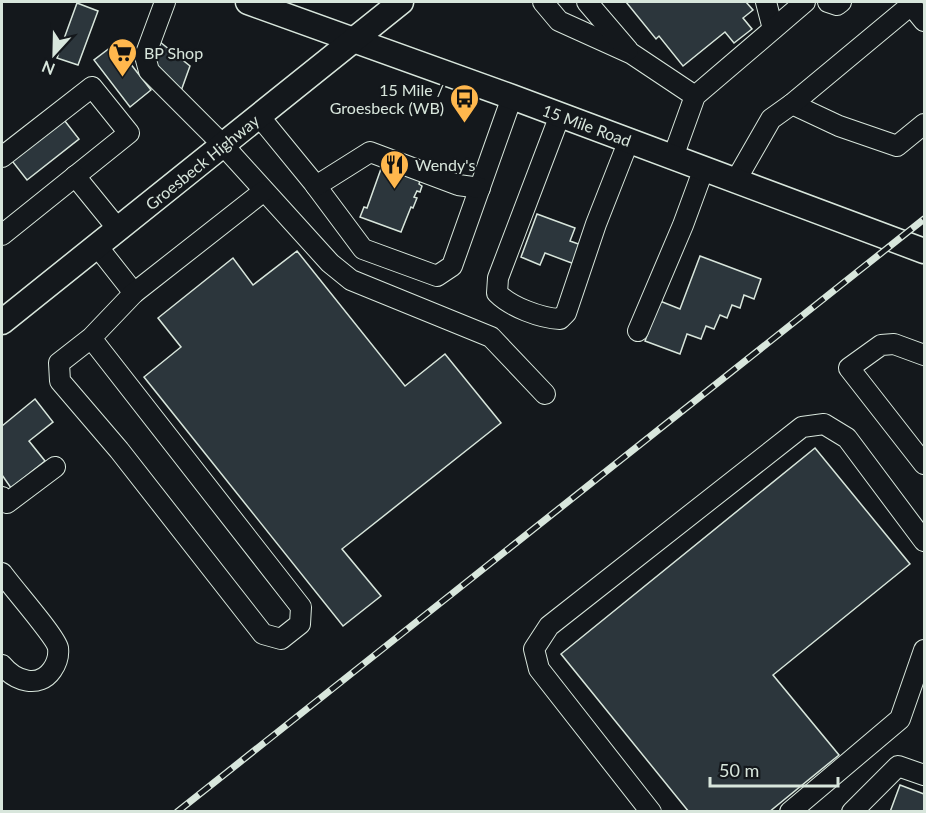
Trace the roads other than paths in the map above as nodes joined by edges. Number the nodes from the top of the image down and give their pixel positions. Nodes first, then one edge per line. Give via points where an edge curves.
1 (165, 2) edge
2 (401, 2) edge
3 (543, 2) edge
4 (586, 2) edge
5 (766, 2) edge
6 (805, 2) edge
7 (828, 2) edge
8 (841, 2) edge
9 (256, 3) edge
10 (911, 3) edge
11 (924, 21) edge
12 (773, 29) junction
13 (355, 39) junction
14 (632, 54) junction
15 (695, 96) junction
16 (512, 97) junction
17 (792, 104) junction
18 (560, 115) junction
19 (259, 116) junction
20 (924, 124) edge
21 (629, 140) junction
22 (223, 145) junction
23 (2, 157) edge
24 (673, 157) junction
25 (704, 168) junction
26 (75, 176) junction
27 (736, 180) junction
28 (316, 186) junction
29 (480, 188) junction
30 (264, 191) junction
31 (118, 230) junction
32 (2, 235) edge
33 (97, 246) junction
34 (924, 251) edge
35 (134, 293) junction
36 (2, 321) edge
37 (638, 331) dead end
38 (91, 338) junction
39 (924, 355) edge
40 (545, 394) dead end
41 (924, 464) edge
42 (55, 467) dead end
43 (2, 497) edge
44 (924, 541) edge
45 (2, 573) edge
46 (924, 650) edge
47 (2, 665) edge
48 (924, 776) edge
49 (651, 812) edge
50 (790, 812) edge
51 (852, 812) edge

1 - 22 lane via 145,56 148,71
2 - 13 main road, Groesbeck Highway
3 - 14 lane via 559,21
4 - 14 lane
5 - 12 lane
6 - 12 lane
7 - 8 lane
9 - 13 main road, 15 Mile Road
10 - 11 lane
10 - 17 lane
12 - 15 lane
13 - 16 main road, 15 Mile Road
13 - 19 main road, Groesbeck Highway
14 - 15 lane
15 - 24 lane
16 - 18 main road, 15 Mile Road
16 - 29 lane
17 - 20 lane via 897,147
17 - 27 lane via 771,119
18 - 21 main road, 15 Mile Road
18 - 21 lane via 497,285 497,293 504,301 548,319 560,319 566,313
19 - 22 main road, Groesbeck Highway
19 - 28 lane
21 - 24 main road, 15 Mile Road
22 - 30 lane
22 - 31 main road, Groesbeck Highway
23 - 26 lane via 92,87 129,133
24 - 25 main road, 15 Mile Road
25 - 27 main road, 15 Mile Road
25 - 37 lane
26 - 31 lane
26 - 32 lane
27 - 34 main road, 15 Mile Road
28 - 29 lane via 370,152 458,185
28 - 29 lane via 363,249 437,276 453,266
30 - 35 lane
30 - 40 lane via 330,263 351,280 491,337
31 - 33 main road, Groesbeck Highway
33 - 35 lane
33 - 36 main road, Groesbeck Highway
35 - 38 lane
38 - 38 lane via 59,363 60,381 263,634 281,639 300,624 301,607
39 - 41 lane via 881,345 849,368
42 - 43 lane via 7,504
44 - 49 lane via 847,438 825,424 802,427 549,626 534,649 539,669
45 - 47 lane via 58,646 57,662 47,678 32,682 15,676
46 - 50 lane via 900,719
48 - 51 lane via 897,766

